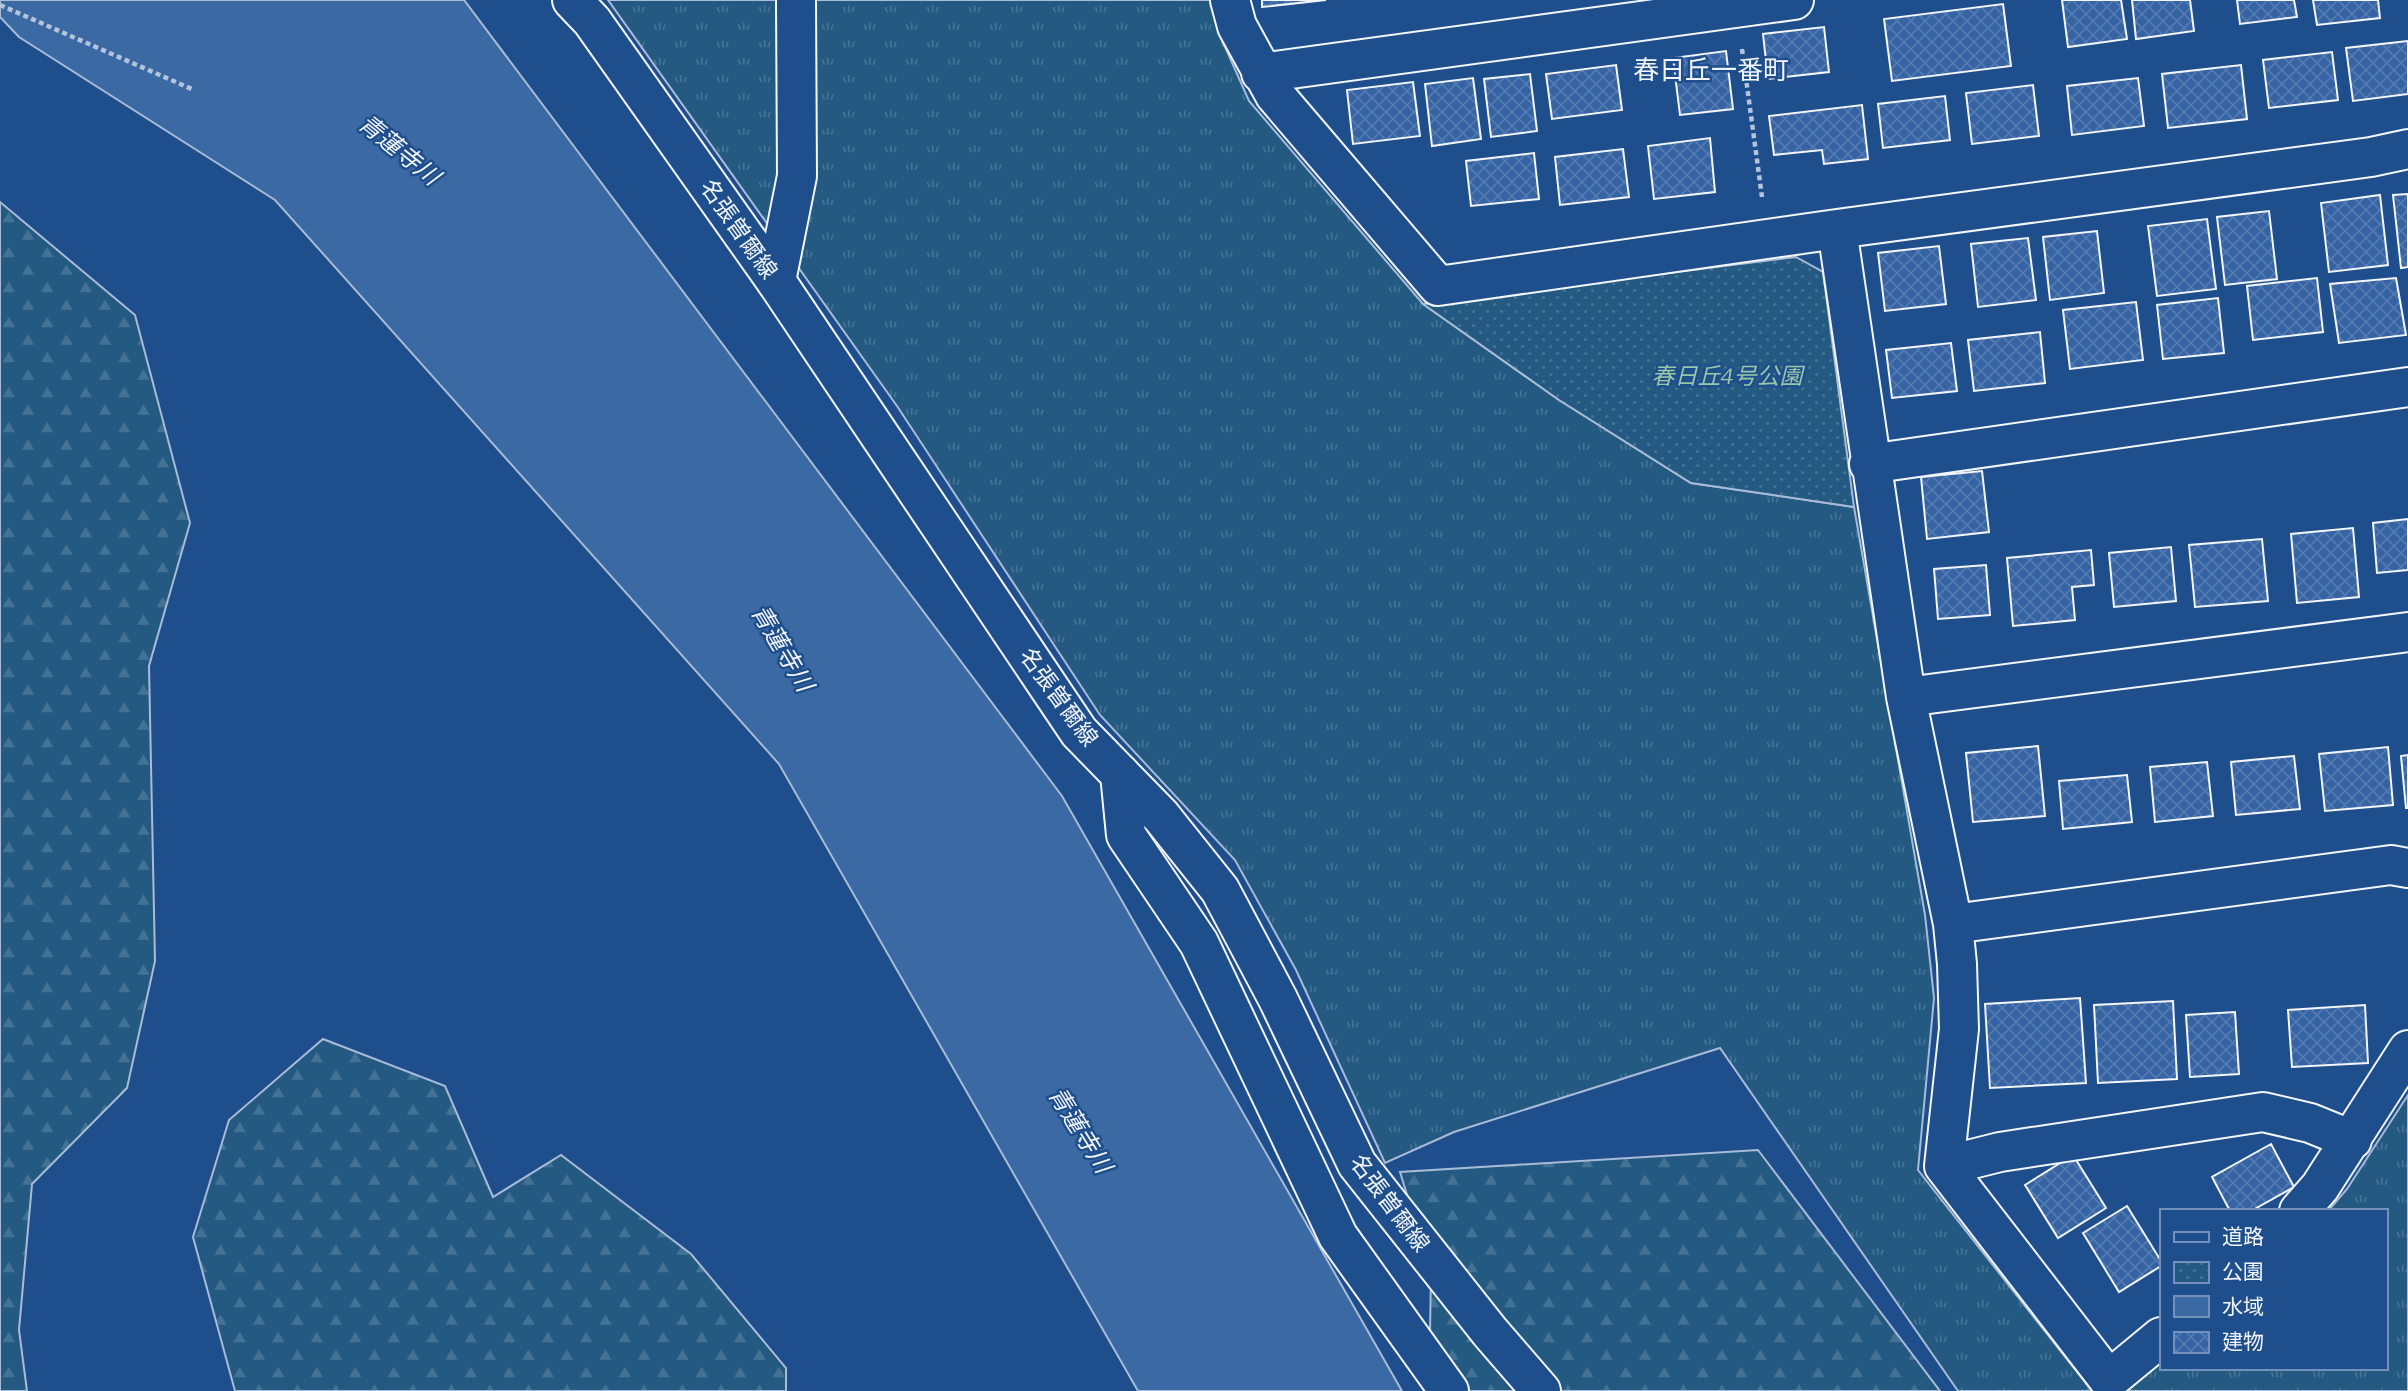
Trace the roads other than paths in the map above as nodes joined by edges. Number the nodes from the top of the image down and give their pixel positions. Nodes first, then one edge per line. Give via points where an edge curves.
1 (572, 0) edge
2 (796, 0) edge
3 (1230, 0) edge
4 (1794, 0) edge
5 (1261, 73) junction
6 (2408, 149) edge
7 (1837, 229) junction
8 (775, 281) junction
9 (2408, 387) edge
10 (1869, 464) junction
11 (2408, 632) edge
12 (1906, 697) junction
13 (1120, 774) junction
14 (2408, 869) edge
15 (1952, 924) junction
16 (2408, 1050) edge
17 (2351, 1140) junction
18 (1944, 1166) junction
19 (2301, 1209) edge
20 (2160, 1338) edge
21 (1449, 1391) edge
22 (1541, 1391) edge

1 - 8 street, 名張曽爾線 via 592,21
2 - 8 street via 797,176
3 - 5 street via 1237,26
4 - 5 street
5 - 7 street via 1296,122 1438,286
6 - 7 street via 2371,158
7 - 10 street
8 - 13 street, 名張曽爾線 via 1079,732
9 - 10 street
10 - 12 street
11 - 12 street
12 - 15 street
13 - 21 street via 1126,835 1199,943 1338,1236
13 - 22 street, 名張曽爾線 via 1161,816 1220,890 1357,1164
14 - 15 street via 2391,865
15 - 18 street via 1959,1029
16 - 17 street
17 - 18 street via 2310,1123 2263,1112
17 - 19 street
18 - 20 street via 2109,1380

